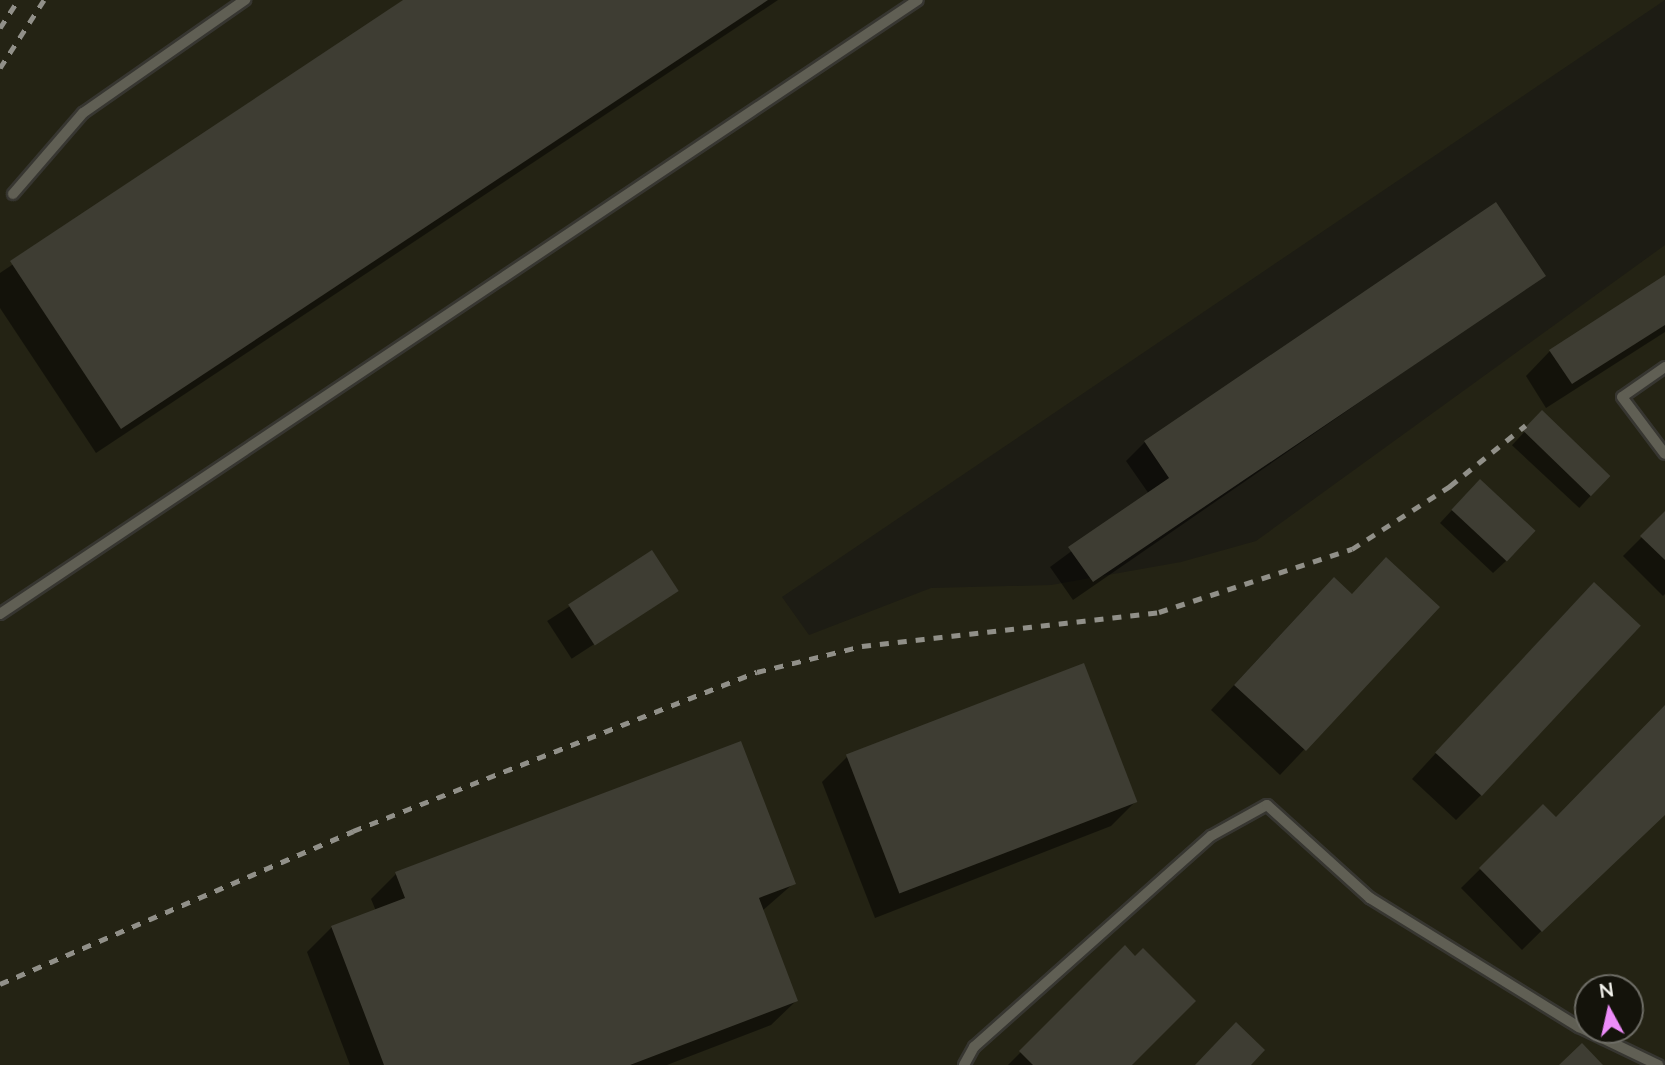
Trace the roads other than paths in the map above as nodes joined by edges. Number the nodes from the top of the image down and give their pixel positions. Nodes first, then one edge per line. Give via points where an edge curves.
1 (246, 0) edge
2 (918, 0) edge
3 (13, 194) dead end
4 (1665, 368) edge
5 (1665, 454) edge
6 (0, 614) edge
7 (964, 1065) edge
8 (1658, 1065) edge

1 - 3 lane via 83,113
2 - 6 lane
4 - 5 lane via 1622,397
7 - 8 lane via 974,1047 1211,836 1267,804 1370,898 1579,1027

